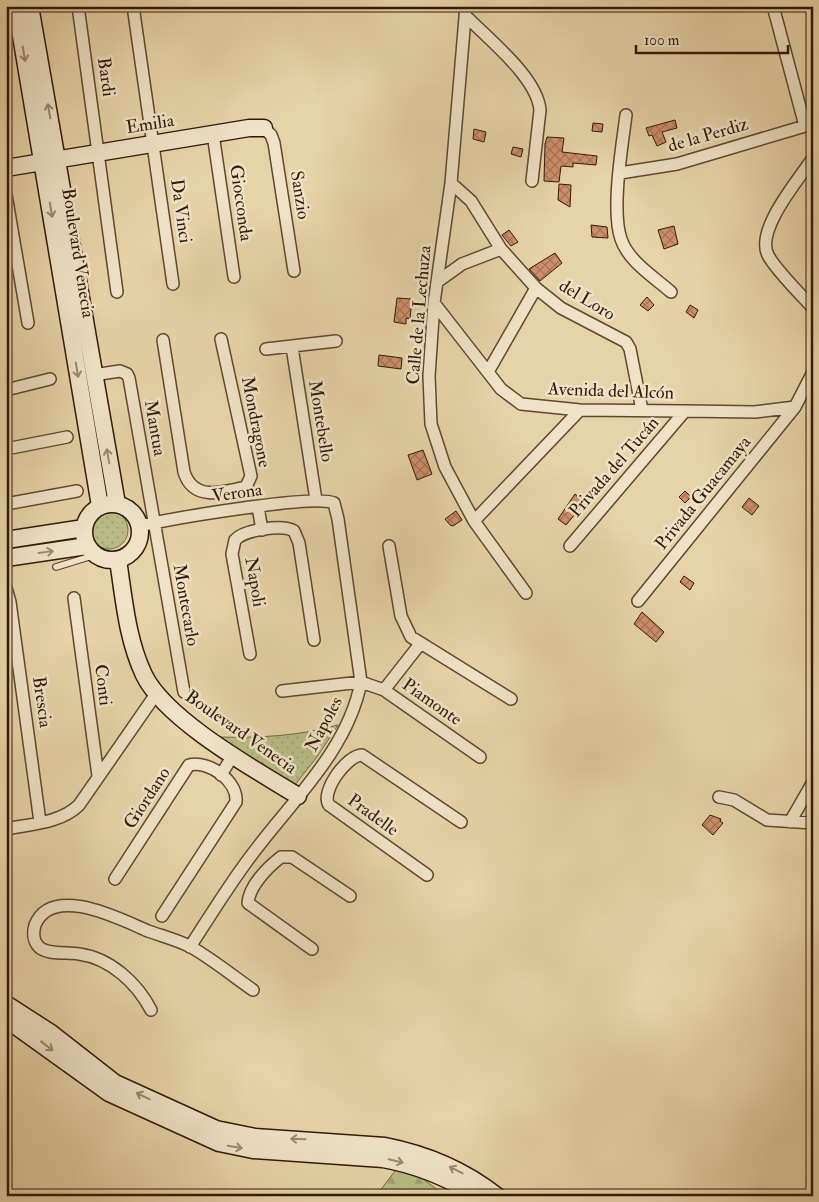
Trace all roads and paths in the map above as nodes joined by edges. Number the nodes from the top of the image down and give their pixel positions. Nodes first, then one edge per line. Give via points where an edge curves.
1 (16, 6) edge
2 (30, 6) edge
3 (78, 6) edge
4 (133, 6) edge
5 (773, 6) edge
6 (465, 11) edge
7 (626, 115) dead end
8 (809, 126) edge
9 (264, 128) joint
10 (213, 134) junction
11 (153, 143) junction
12 (100, 152) junction
13 (813, 158) edge
14 (50, 160) junction
15 (6, 168) edge
16 (620, 173) junction
17 (532, 181) dead end
18 (451, 183) junction
19 (6, 195) edge
20 (502, 248) junction
21 (294, 271) dead end
22 (234, 277) dead end
23 (437, 282) junction
24 (173, 284) dead end
25 (536, 288) junction
26 (117, 292) dead end
27 (671, 292) dead end
28 (434, 303) junction
29 (813, 308) edge
30 (28, 323) dead end
31 (221, 339) dead end
32 (163, 340) dead end
33 (336, 341) dead end
34 (292, 347) junction
35 (266, 349) dead end
36 (488, 372) junction
37 (813, 372) edge
38 (93, 376) junction
39 (50, 379) dead end
40 (6, 390) edge
41 (795, 407) junction
42 (580, 410) junction
43 (642, 410) junction
44 (685, 412) junction
45 (67, 437) dead end
46 (6, 449) edge
47 (222, 490) junction
48 (76, 491) dead end
49 (316, 500) junction
50 (6, 504) edge
51 (117, 504) junction
52 (100, 506) junction
53 (258, 507) junction
54 (336, 507) joint
55 (226, 512) junction
56 (474, 520) junction
57 (147, 525) junction
58 (84, 528) junction
59 (262, 530) junction
60 (6, 540) edge
61 (389, 546) dead end
62 (570, 546) dead end
63 (91, 551) junction
64 (6, 558) edge
65 (118, 560) junction
66 (56, 567) dead end
67 (6, 588) edge
68 (526, 593) dead end
69 (74, 598) dead end
70 (638, 602) dead end
71 (314, 640) dead end
72 (420, 644) junction
73 (250, 654) dead end
74 (361, 682) junction
75 (384, 690) junction
76 (282, 691) dead end
77 (184, 692) dead end
78 (156, 694) junction
79 (511, 699) dead end
80 (232, 755) junction
81 (480, 757) dead end
82 (326, 762) junction
83 (339, 772) junction
84 (221, 775) junction
85 (98, 776) junction
86 (813, 782) edge
87 (298, 796) junction
88 (719, 797) dead end
89 (40, 822) junction
90 (461, 822) dead end
91 (790, 822) junction
92 (813, 823) edge
93 (6, 829) edge
94 (245, 864) junction
95 (262, 874) junction
96 (427, 875) dead end
97 (115, 879) dead end
98 (350, 896) dead end
99 (162, 916) dead end
100 (190, 946) junction
101 (312, 949) dead end
102 (253, 990) dead end
103 (6, 1004) edge
104 (151, 1010) dead end
105 (6, 1019) edge
106 (489, 1195) edge

1 -> 14 street, Boulevard Venecia
14 -> 2 street, Boulevard Venecia
3 - 12 street, Bardi
4 - 11 street, Da Vinci
5 - 8 street
6 - 17 street, Calle de la Lechuza via 530,81 537,94 540,110
6 - 18 street, Calle de la Lechuza
7 - 16 street
8 - 16 street, de la Perdiz via 677,164
9 - 10 street, Emilia
9 - 21 street, Sanzio via 272,135 274,143
10 - 11 street, Emilia
10 - 22 street, Giocconda
11 - 12 street, Emilia
11 - 24 street, Da Vinci
12 - 14 street, Emilia
12 - 26 street, Bardi
13 - 29 street via 769,225 765,242 768,255
14 - 15 street, Emilia
14 - 38 street, Boulevard Venecia
14 -> 52 street, Boulevard Venecia
16 - 27 street via 617,217 621,240 635,261
18 - 20 street, del Loro via 471,201
18 - 23 street, Calle de la Lechuza
19 - 30 street
20 - 23 street via 462,264
20 - 25 street, del Loro
23 - 28 street, Calle de la Lechuza
25 - 36 street
25 - 43 street, del Loro via 561,308 626,342
28 - 36 street, Avenida del Alcón
28 - 56 street, Calle de la Lechuza via 429,376 431,424 445,467
31 - 47 street, Mondragone via 251,476 246,487
32 - 47 street via 186,478 189,485 198,491
33 - 34 street
34 - 35 street
34 - 49 street, Montebello
36 - 42 street, Avenida del Alcón via 501,389 521,404
37 - 41 street
51 -> 38 street, Boulevard Venecia
38 - 57 street, Mantua via 120,371 129,378
39 - 40 street
41 - 44 street, Avenida del Alcón via 755,412
41 - 70 street, Privada Guacamaya
42 - 43 street, Avenida del Alcón
42 - 56 street
43 - 44 street, Avenida del Alcón
44 - 62 street, Privada del Tucán
45 - 46 street
47 - 55 street
48 - 50 street
49 - 53 street, Verona
49 - 54 street, Verona via 330,501
51 - 52 street
51 - 57 street via 128,508
52 - 58 street via 88,516
53 - 55 street, Verona
53 - 59 street
54 - 74 street, Napoles
55 - 57 street, Verona
56 - 68 street, Calle de la Lechuza
57 - 65 street via 133,552
57 - 77 street, Montecarlo
58 - 60 street
58 - 63 street
59 - 71 street, Napoli via 284,527 297,536
59 - 73 street, Napoli via 238,536 232,547
61 - 72 street via 405,628
64 -> 63 street
63 - 65 street via 106,560
63 - 66 lane
65 - 78 street, Boulevard Venecia via 131,640
67 - 89 street, Brescia
69 - 85 street, Conti
72 - 75 street
72 - 79 street
74 - 75 street, Piamonte
74 - 76 street
74 - 82 street, Napoles via 347,725
75 - 81 street, Piamonte
78 - 80 street, Boulevard Venecia via 178,715
78 - 85 street
80 - 84 street
80 - 87 street, Boulevard Venecia
82 - 83 street
82 - 87 street, Napoles
83 - 90 street, Pradelle via 353,757 362,754
83 - 96 street, Pradelle via 326,795 329,805
84 - 97 street, Giordano via 201,764 189,765
84 - 99 street, Giordano via 235,790 236,802
85 - 89 street via 72,812
86 - 91 street
87 - 94 street, Napoles
88 - 91 street via 734,800 767,820
89 - 93 street
91 - 92 street
94 - 95 street
94 - 100 street, Napoles
95 - 98 street via 281,857 292,857
95 - 101 street via 248,903
100 - 102 street
100 - 104 street via 92,908 60,907 48,911 38,920 34,939 39,947 97,958 135,985
106 -> 103 street via 481,1184 441,1162 402,1149 255,1137 216,1129 115,1083
105 -> 106 street via 43,1043 96,1086 219,1143 253,1150 399,1162

